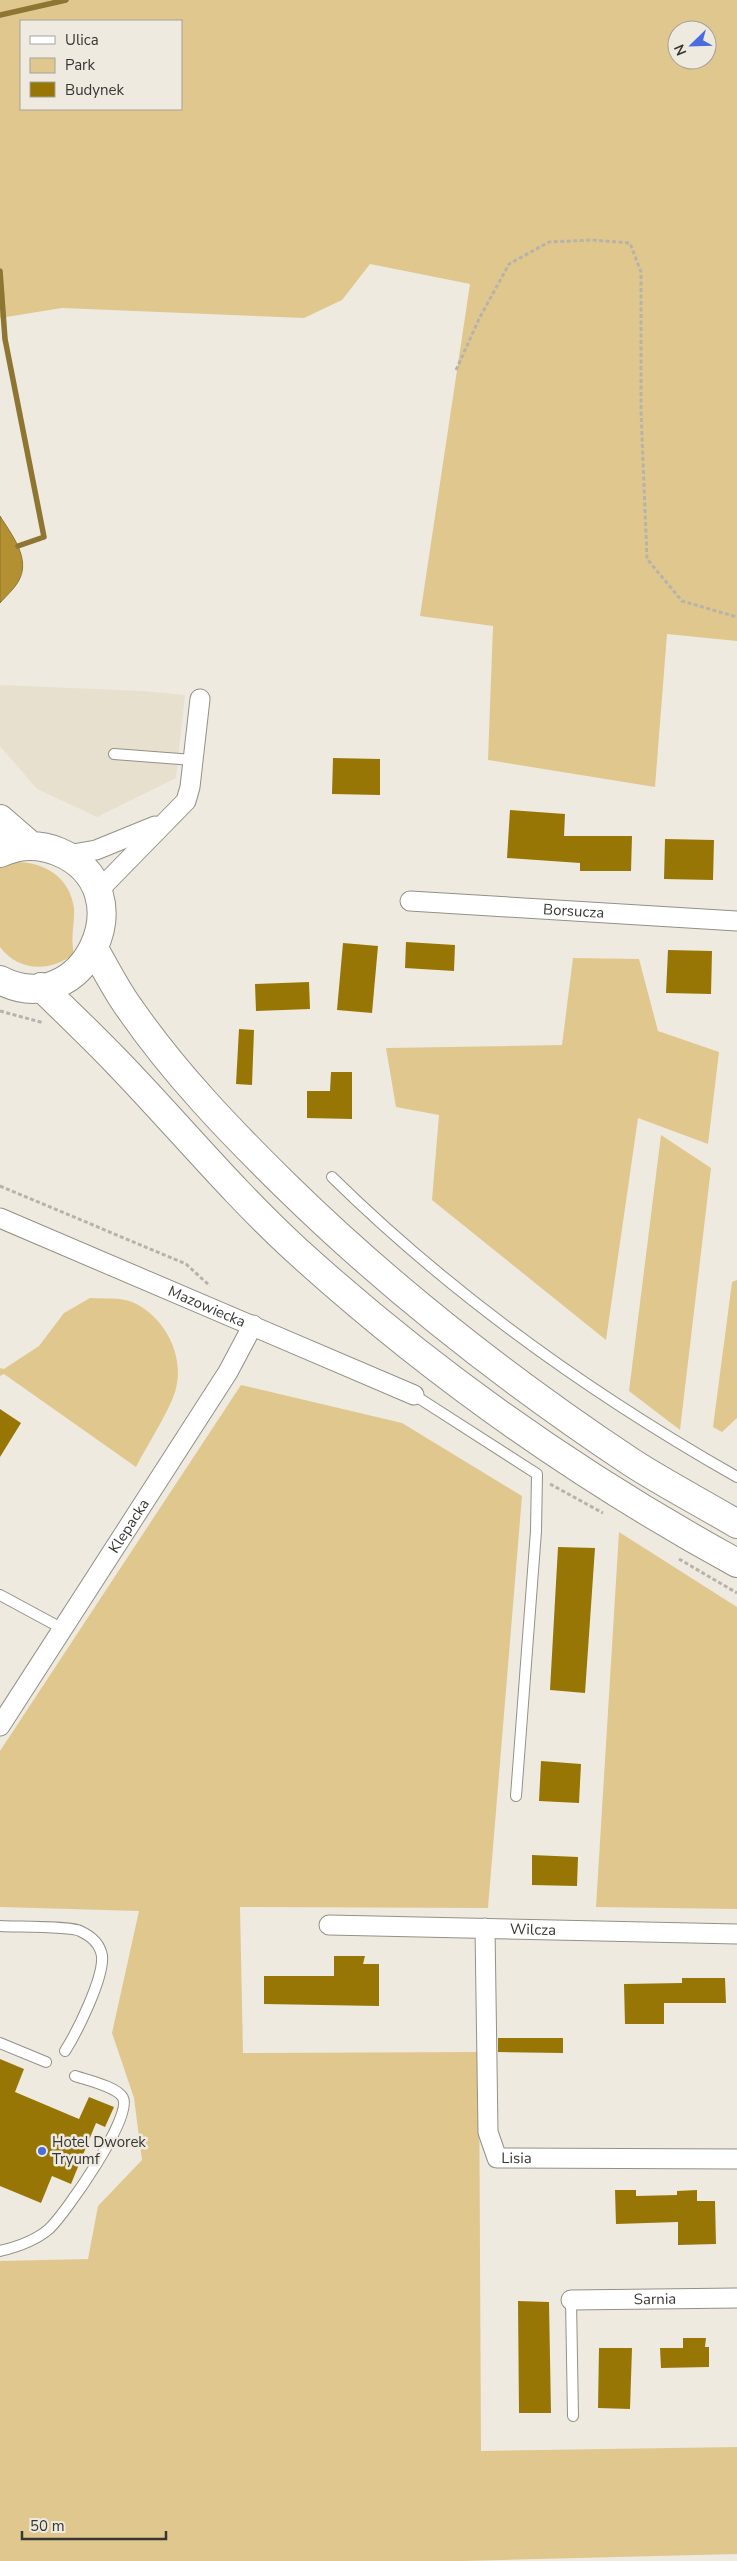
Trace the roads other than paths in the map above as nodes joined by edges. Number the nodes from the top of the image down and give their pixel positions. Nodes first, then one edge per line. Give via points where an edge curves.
1 (200, 699) dead end
2 (114, 754) dead end
3 (193, 760) junction
4 (0, 819) edge
5 (163, 823) junction
6 (30, 845) junction
7 (0, 853) edge
8 (67, 855) junction
9 (98, 891) junction
10 (410, 901) dead end
11 (737, 921) edge
12 (94, 949) junction
13 (0, 980) edge
14 (41, 987) junction
15 (332, 1177) dead end
16 (0, 1218) edge
17 (253, 1325) junction
18 (414, 1395) joint
19 (737, 1477) edge
20 (737, 1524) edge
21 (737, 1563) edge
22 (0, 1595) edge
23 (63, 1629) junction
24 (0, 1726) edge
25 (516, 1796) dead end
26 (329, 1925) dead end
27 (0, 1926) edge
28 (485, 1928) junction
29 (737, 1934) edge
30 (0, 2042) edge
31 (65, 2051) dead end
32 (46, 2062) dead end
33 (75, 2076) dead end
34 (737, 2159) edge
35 (0, 2251) edge
36 (737, 2298) edge
37 (571, 2300) joint
38 (573, 2416) dead end

1 - 3 street
2 - 3 lane
3 - 5 street via 186,801
4 - 6 main road
5 - 8 street via 96,850
5 - 9 street
6 - 7 main road
6 - 8 main road
8 - 9 main road via 86,870
9 - 12 main road via 102,920
10 - 11 street, Borsucza
12 - 14 main road via 72,974
12 - 20 main road via 124,1002 168,1061 209,1108 327,1226 481,1357 633,1463
13 - 14 main road via 24,987
14 - 21 main road via 294,1248 377,1320 514,1425 623,1498
15 - 19 lane via 434,1269 564,1368 629,1413
16 - 17 street, Mazowiecka
17 - 18 street, Mazowiecka
17 - 23 street, Klepacka via 228,1372
18 - 25 lane via 537,1474 536,1531
22 - 23 lane
23 - 24 street, Klepacka
26 - 28 street, Wilcza
27 - 31 lane via 79,1930 96,1940 102,1954 101,1971
28 - 29 street, Wilcza
28 - 34 street, Lisia via 488,2132 497,2158
30 - 32 lane
33 - 35 lane via 119,2093 125,2101 124,2110 102,2157 50,2228 36,2238
36 - 37 street, Sarnia
37 - 38 lane

